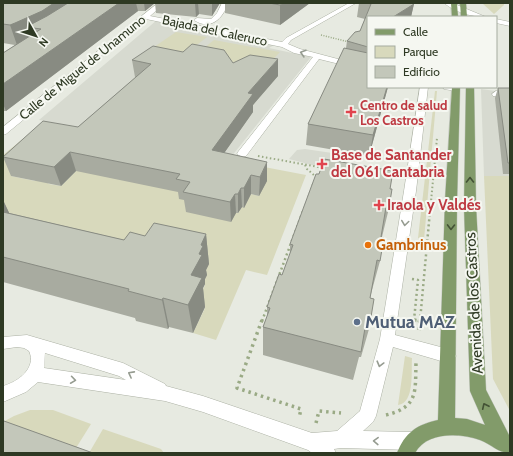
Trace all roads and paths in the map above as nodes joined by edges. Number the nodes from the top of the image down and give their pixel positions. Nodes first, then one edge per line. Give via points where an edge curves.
1 (162, 3) edge
2 (225, 3) edge
3 (353, 3) edge
4 (447, 3) edge
5 (454, 5) edge
6 (464, 9) edge
7 (147, 15) junction
8 (455, 16) edge
9 (481, 16) edge
10 (483, 16) edge
11 (497, 21) edge
12 (510, 24) edge
13 (327, 31) dead end
14 (349, 42) edge
15 (284, 45) junction
16 (317, 57) junction
17 (367, 69) edge
18 (424, 88) edge
19 (453, 88) edge
20 (470, 88) edge
21 (496, 94) dead end
22 (510, 95) edge
23 (3, 120) edge
24 (15, 122) junction
25 (437, 131) dead end
26 (3, 132) edge
27 (242, 154) joint
28 (305, 165) junction
29 (325, 168) edge
30 (397, 275) junction
31 (420, 321) junction
32 (387, 339) junction
33 (12, 340) edge
34 (418, 348) junction
35 (448, 356) junction
36 (35, 374) junction
37 (165, 393) junction
38 (3, 394) edge
39 (393, 414) dead end
40 (446, 426) junction
41 (294, 437) junction
42 (341, 439) junction
43 (506, 445) edge
44 (316, 447) edge
45 (409, 447) edge
46 (327, 453) edge

1 - 7 street, Calle de Miguel de Unamuno
2 - 7 street, Bajada del Caleruco via 222,11 210,22
3 - 15 street, Bajada del Caleruco via 288,39
4 - 5 street
5 - 6 street
5 - 8 main road
6 - 9 street
6 - 10 street
7 - 15 street, Bajada del Caleruco
7 - 24 street, Calle de Miguel de Unamuno
11 - 12 street
13 - 14 path via 321,35
16 -> 15 street, Bajada del Caleruco
16 - 17 street, Bajada del Caleruco
16 - 27 street
18 -> 30 street
19 -> 35 main road, Avenida de los Castros
43 -> 20 main road, Avenida de los Castros via 478,391 470,206
21 - 22 street
23 - 24 street
24 - 26 street, Calle de Miguel de Unamuno
25 - 31 path
27 - 28 path
28 - 29 path
28 - 41 path via 311,174 316,175 237,388 301,409
30 - 31 path via 418,280 414,320
30 - 32 street
31 - 34 path
32 - 34 street, Avenida de los Castros
32 -> 42 street via 367,416
33 - 36 street via 36,348 39,358
37 -> 33 street via 123,370
34 - 35 street, Avenida de los Castros
34 - 39 path via 413,398 406,409
35 - 40 main road, Avenida de los Castros
36 -> 37 street
36 - 38 street via 16,389
37 - 41 street
40 - 43 main road via 474,429
40 - 45 main road via 428,430
41 - 44 street
42 - 44 street
45 -> 42 street
44 - 46 street

